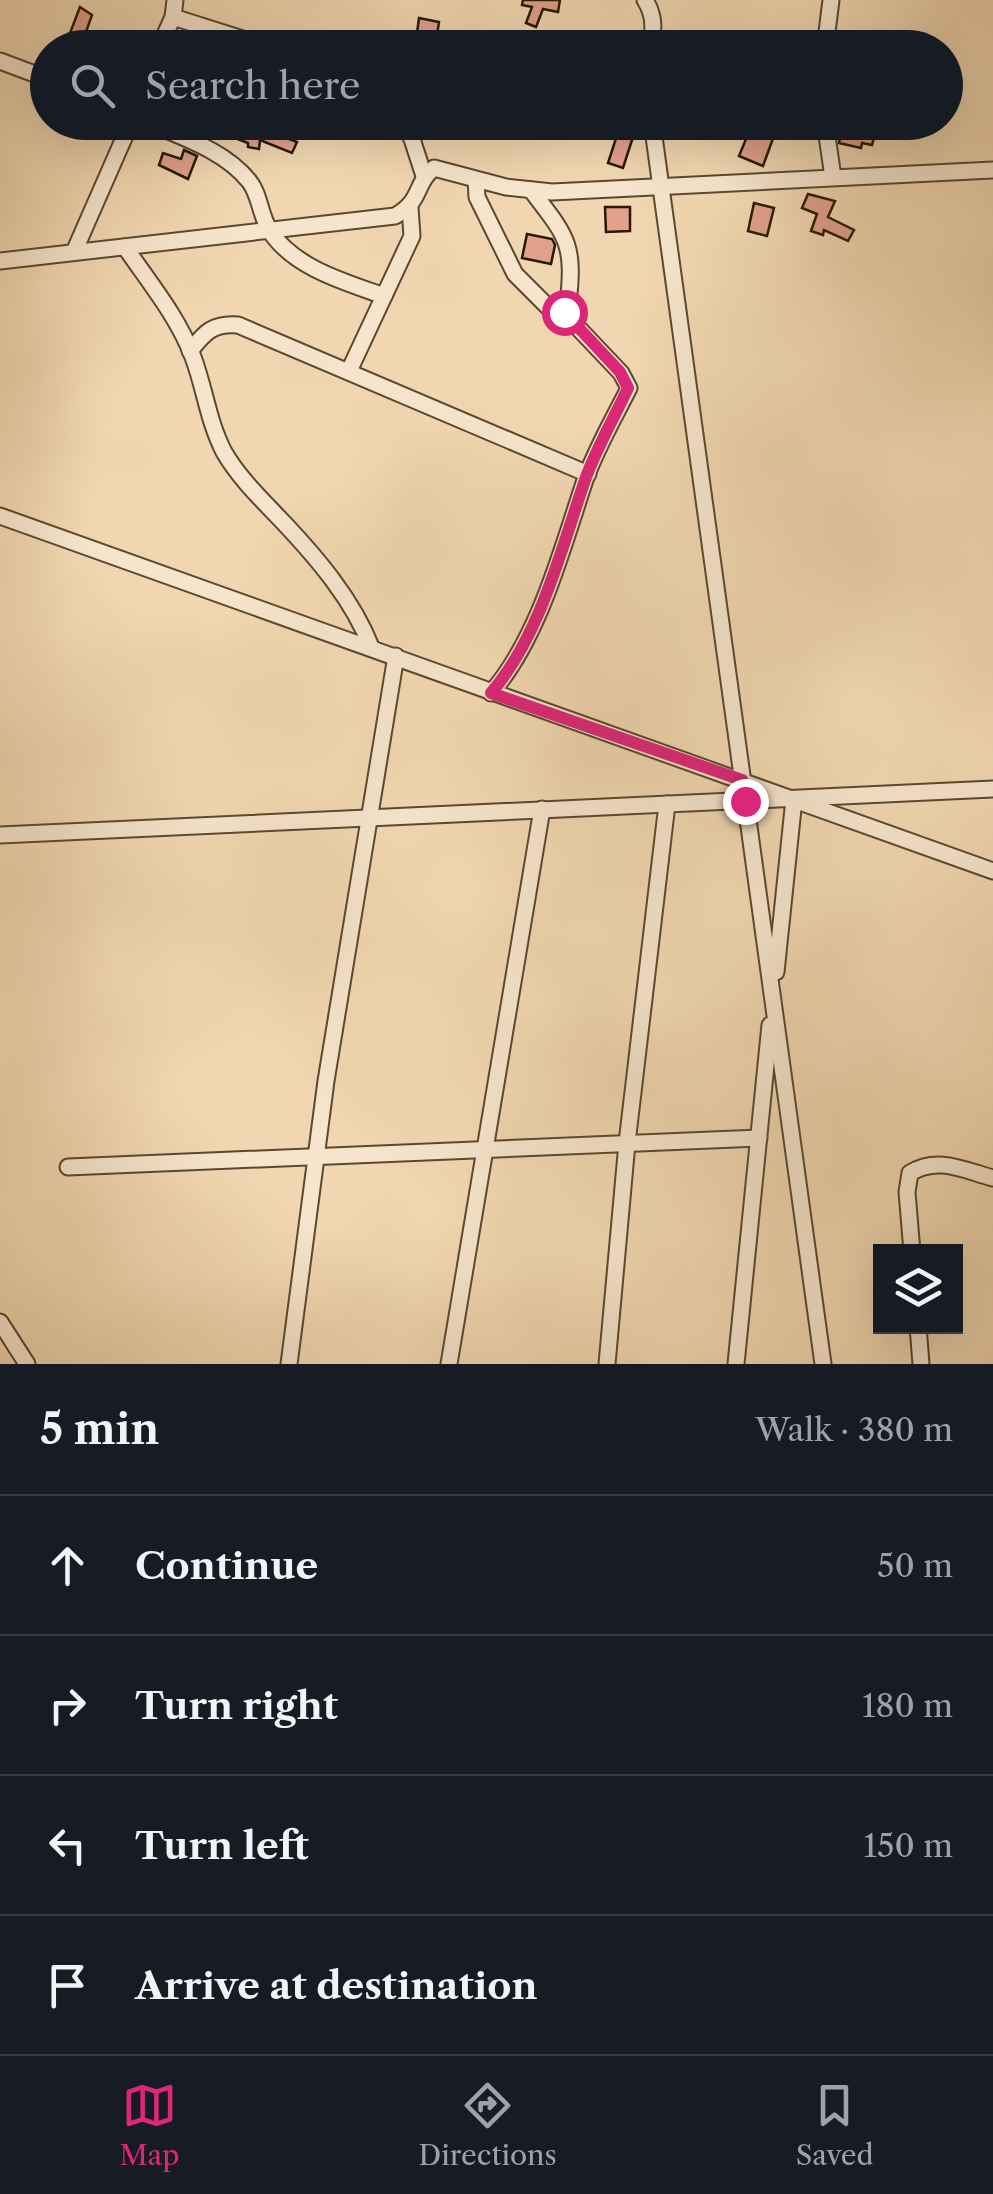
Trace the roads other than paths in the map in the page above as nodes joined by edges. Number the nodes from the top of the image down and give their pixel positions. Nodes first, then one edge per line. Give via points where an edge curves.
1 (645, 0) edge
2 (831, 0) edge
3 (174, 8) edge
4 (228, 30) edge
5 (654, 30) edge
6 (827, 30) edge
7 (0, 61) edge
8 (30, 73) edge
9 (122, 140) edge
10 (190, 140) edge
11 (412, 140) edge
12 (655, 140) edge
13 (828, 140) edge
14 (993, 170) edge
15 (424, 176) junction
16 (833, 176) junction
17 (476, 180) junction
18 (663, 184) junction
19 (531, 190) junction
20 (410, 208) junction
21 (269, 230) junction
22 (125, 247) junction
23 (0, 250) edge
24 (74, 252) junction
25 (20, 258) junction
26 (0, 261) edge
27 (384, 296) junction
28 (564, 312) junction
29 (190, 351) junction
30 (349, 371) junction
31 (588, 474) junction
32 (0, 516) edge
33 (371, 647) junction
34 (396, 656) junction
35 (491, 693) junction
36 (742, 780) junction
37 (993, 789) edge
38 (794, 799) junction
39 (745, 801) junction
40 (666, 804) junction
41 (542, 809) junction
42 (369, 816) junction
43 (0, 835) edge
44 (993, 872) edge
45 (773, 1000) junction
46 (759, 1138) junction
47 (628, 1143) junction
48 (487, 1149) junction
49 (318, 1156) junction
50 (68, 1167) dead end
51 (993, 1178) edge
52 (911, 1244) edge
53 (0, 1322) edge
54 (919, 1334) edge
55 (27, 1364) edge
56 (289, 1364) edge
57 (449, 1364) edge
58 (607, 1364) edge
59 (736, 1364) edge
60 (824, 1364) edge
61 (921, 1364) edge

1 - 5 street
2 - 6 street
3 - 4 street
7 - 8 street
9 - 24 street
10 - 21 street via 250,182
11 - 15 street
12 - 18 street
13 - 16 street
14 - 16 street
15 - 17 street via 434,168
15 - 20 street
16 - 18 street
17 - 19 street
17 - 28 street via 476,197 515,274 554,313
18 - 19 street
18 - 36 street
19 - 28 street via 562,230 571,254
20 - 21 street via 395,216
20 - 27 street via 412,236
21 - 22 street
21 - 27 street via 329,276
22 - 24 street
22 - 29 street
23 - 25 street
24 - 25 street
25 - 26 street
27 - 30 street
28 - 31 street via 628,388
29 - 30 street via 205,332 238,325
29 - 33 street via 225,453 309,550 356,614
30 - 31 street
31 - 35 street via 532,628
32 - 33 street
33 - 34 street
34 - 35 street
34 - 42 street
35 - 36 street
36 - 38 street
36 - 39 street
37 - 38 street
38 - 39 street
38 - 44 street
38 - 45 street
39 - 40 street
39 - 45 street
40 - 41 street
40 - 47 street
41 - 42 street
41 - 48 street
42 - 43 street
42 - 49 street
45 - 46 street
45 - 60 street
46 - 47 street
46 - 59 street
47 - 48 street
47 - 58 street
48 - 49 street
48 - 57 street
49 - 50 street
49 - 56 street
51 - 52 street via 942,1164 910,1173
53 - 55 street
54 - 61 street

